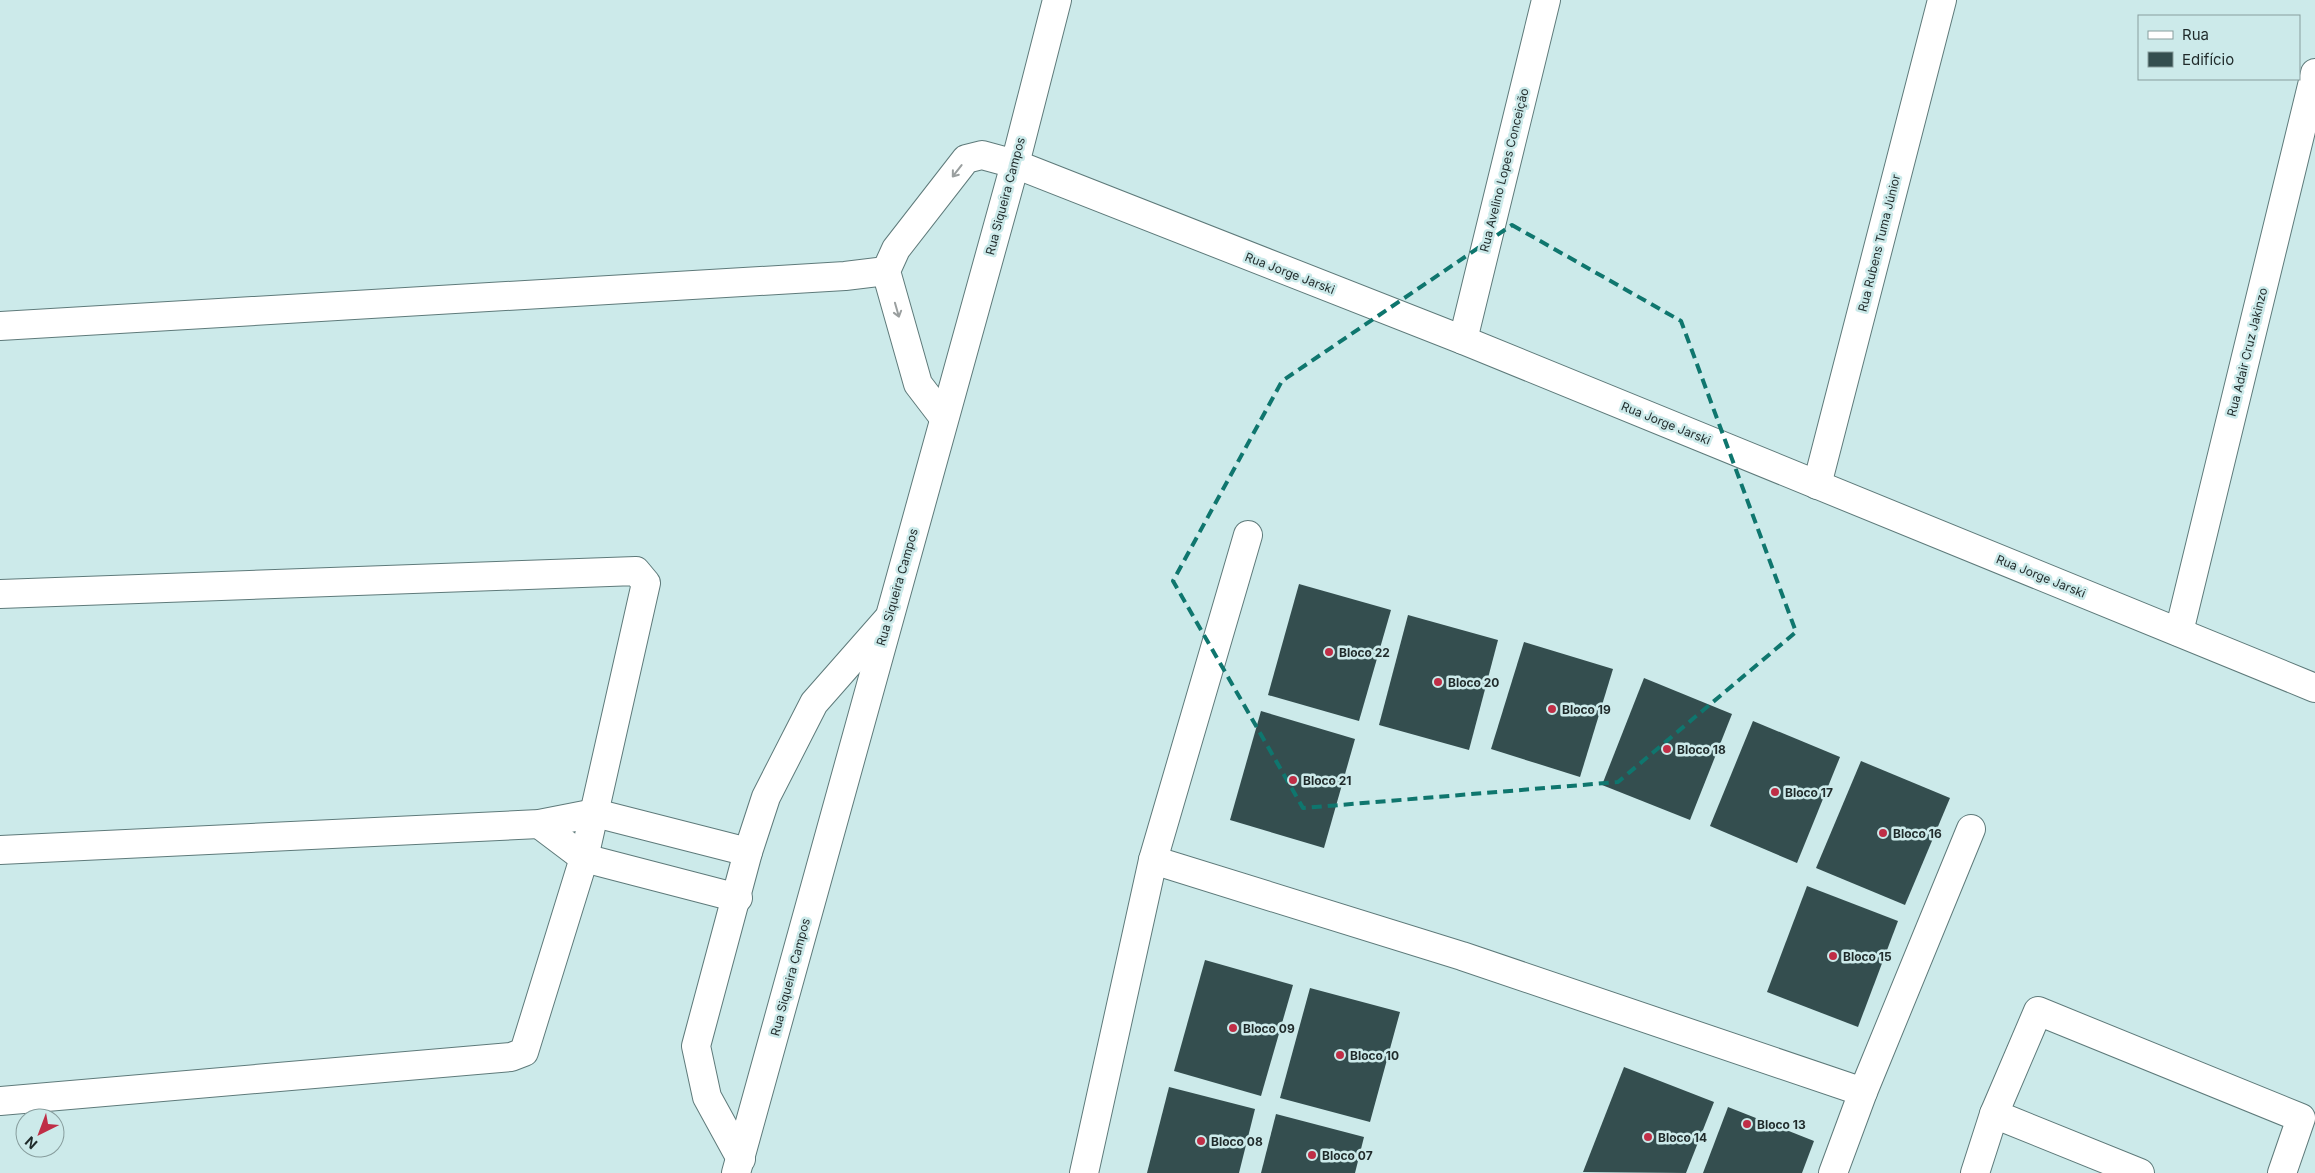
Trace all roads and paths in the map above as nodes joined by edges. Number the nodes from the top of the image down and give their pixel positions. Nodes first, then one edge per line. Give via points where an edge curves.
1 (1057, 0) edge
2 (1546, 0) edge
3 (1942, 0) edge
4 (2315, 73) edge
5 (1015, 164) junction
6 (886, 271) junction
7 (0, 326) edge
8 (1463, 340) junction
9 (944, 418) junction
10 (1817, 485) junction
11 (1248, 535) dead end
12 (0, 594) edge
13 (887, 620) junction
14 (2179, 632) junction
15 (2315, 688) edge
16 (595, 813) junction
17 (539, 824) junction
18 (1972, 829) dead end
19 (0, 850) edge
20 (748, 852) junction
21 (584, 858) junction
22 (1153, 860) junction
23 (738, 898) junction
24 (1862, 1092) junction
25 (0, 1101) edge
26 (1994, 1114) junction
27 (738, 1166) edge
28 (1084, 1173) edge
29 (1833, 1173) edge
30 (1975, 1173) edge
31 (2140, 1173) edge
32 (2282, 1173) edge

1 - 5 street, Rua Siqueira Campos
2 - 8 street, Rua Avelino Lopes Conceição
3 - 10 street, Rua Rubens Tuma Júnior
4 - 14 street, Rua Adair Cruz Jakinzo
5 -> 6 street, Rua Jorge Jarski via 982,154 966,159 896,249
5 - 8 street, Rua Jorge Jarski
5 - 9 street, Rua Siqueira Campos
6 - 7 street via 816,278
6 -> 9 street via 918,384
8 - 10 street, Rua Jorge Jarski
9 - 13 street, Rua Siqueira Campos
10 - 14 street, Rua Jorge Jarski
11 - 22 street
12 - 16 street via 636,571 646,583
13 - 20 street via 814,703 766,797
13 - 27 street, Rua Siqueira Campos
14 - 15 street, Rua Jorge Jarski
16 - 17 street
16 - 20 street
16 - 21 street
17 - 19 street
17 - 21 street
18 - 24 street
20 - 23 street
21 - 23 street
21 - 25 street via 524,1052 511,1057
22 - 24 street via 1462,956
22 - 28 street
23 - 27 street via 696,1046 707,1097
24 - 29 street
26 - 30 street
26 - 31 street
26 - 32 street via 2038,1012 2301,1118

